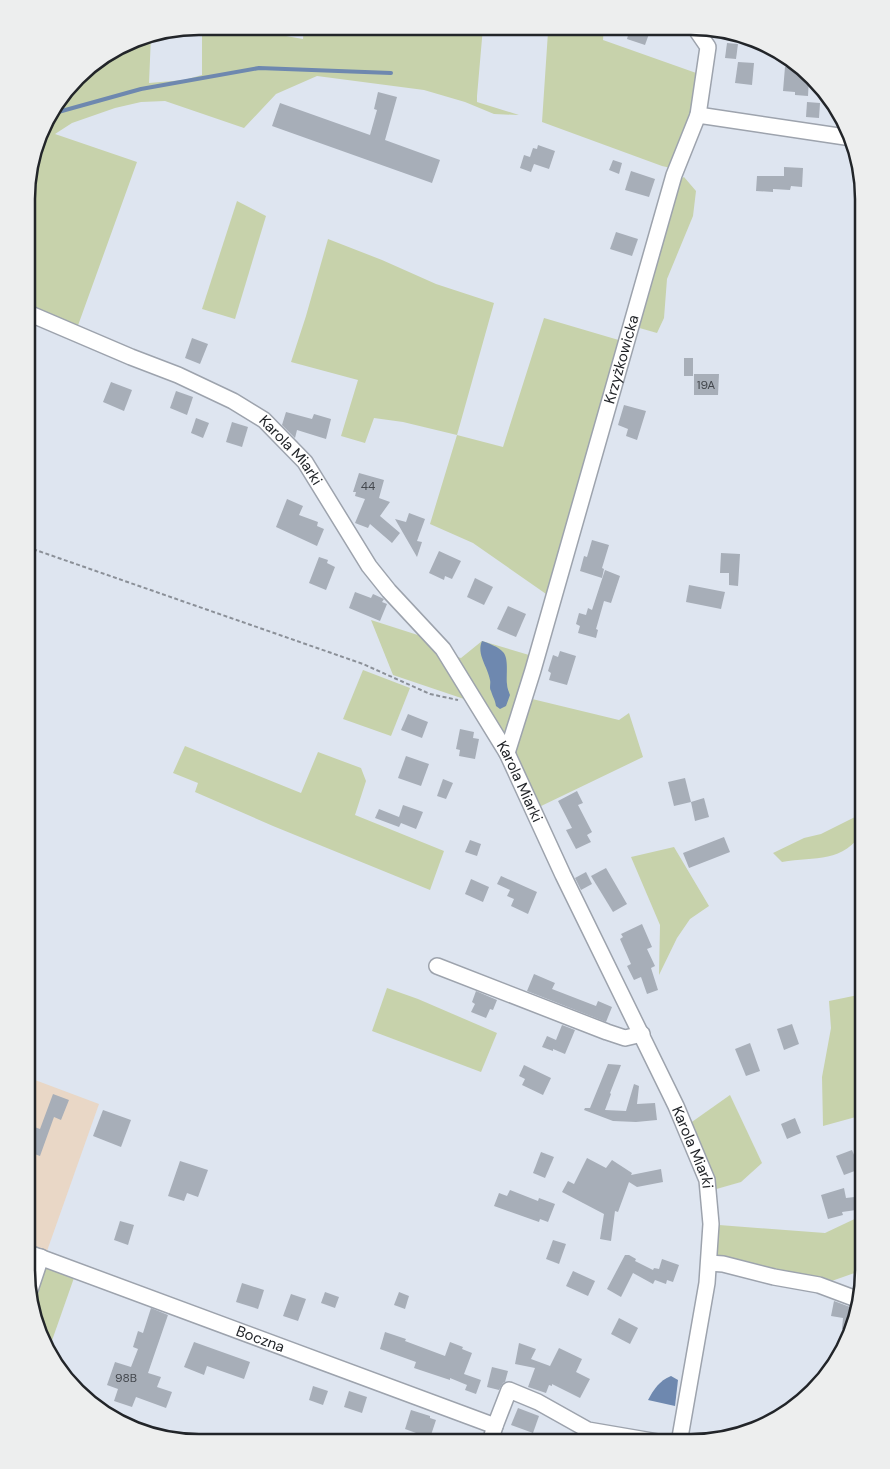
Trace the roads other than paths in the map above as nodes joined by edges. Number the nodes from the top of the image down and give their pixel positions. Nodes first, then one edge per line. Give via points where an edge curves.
1 (701, 35) edge
2 (698, 116) junction
3 (843, 137) edge
4 (35, 316) edge
5 (507, 753) junction
6 (437, 966) dead end
7 (642, 1034) junction
8 (35, 1255) edge
9 (41, 1257) junction
10 (709, 1263) junction
11 (35, 1275) edge
12 (853, 1298) edge
13 (494, 1426) junction
14 (492, 1434) edge
15 (611, 1434) edge
16 (681, 1434) edge

1 - 2 street, Krzyżkowicka via 708,47
2 - 3 street
2 - 5 street, Krzyżkowicka via 674,175
4 - 5 street, Karola Miarki via 178,375 264,420 306,462 369,566 443,649
5 - 7 street, Karola Miarki
6 - 7 street via 625,1038
7 - 10 street, Karola Miarki via 707,1180 711,1224
8 - 9 street, Boczna
9 - 11 street
9 - 13 street, Boczna
10 - 12 street via 819,1285
10 - 16 street, Karola Miarki
13 - 14 street
13 - 15 street via 509,1390 588,1430

